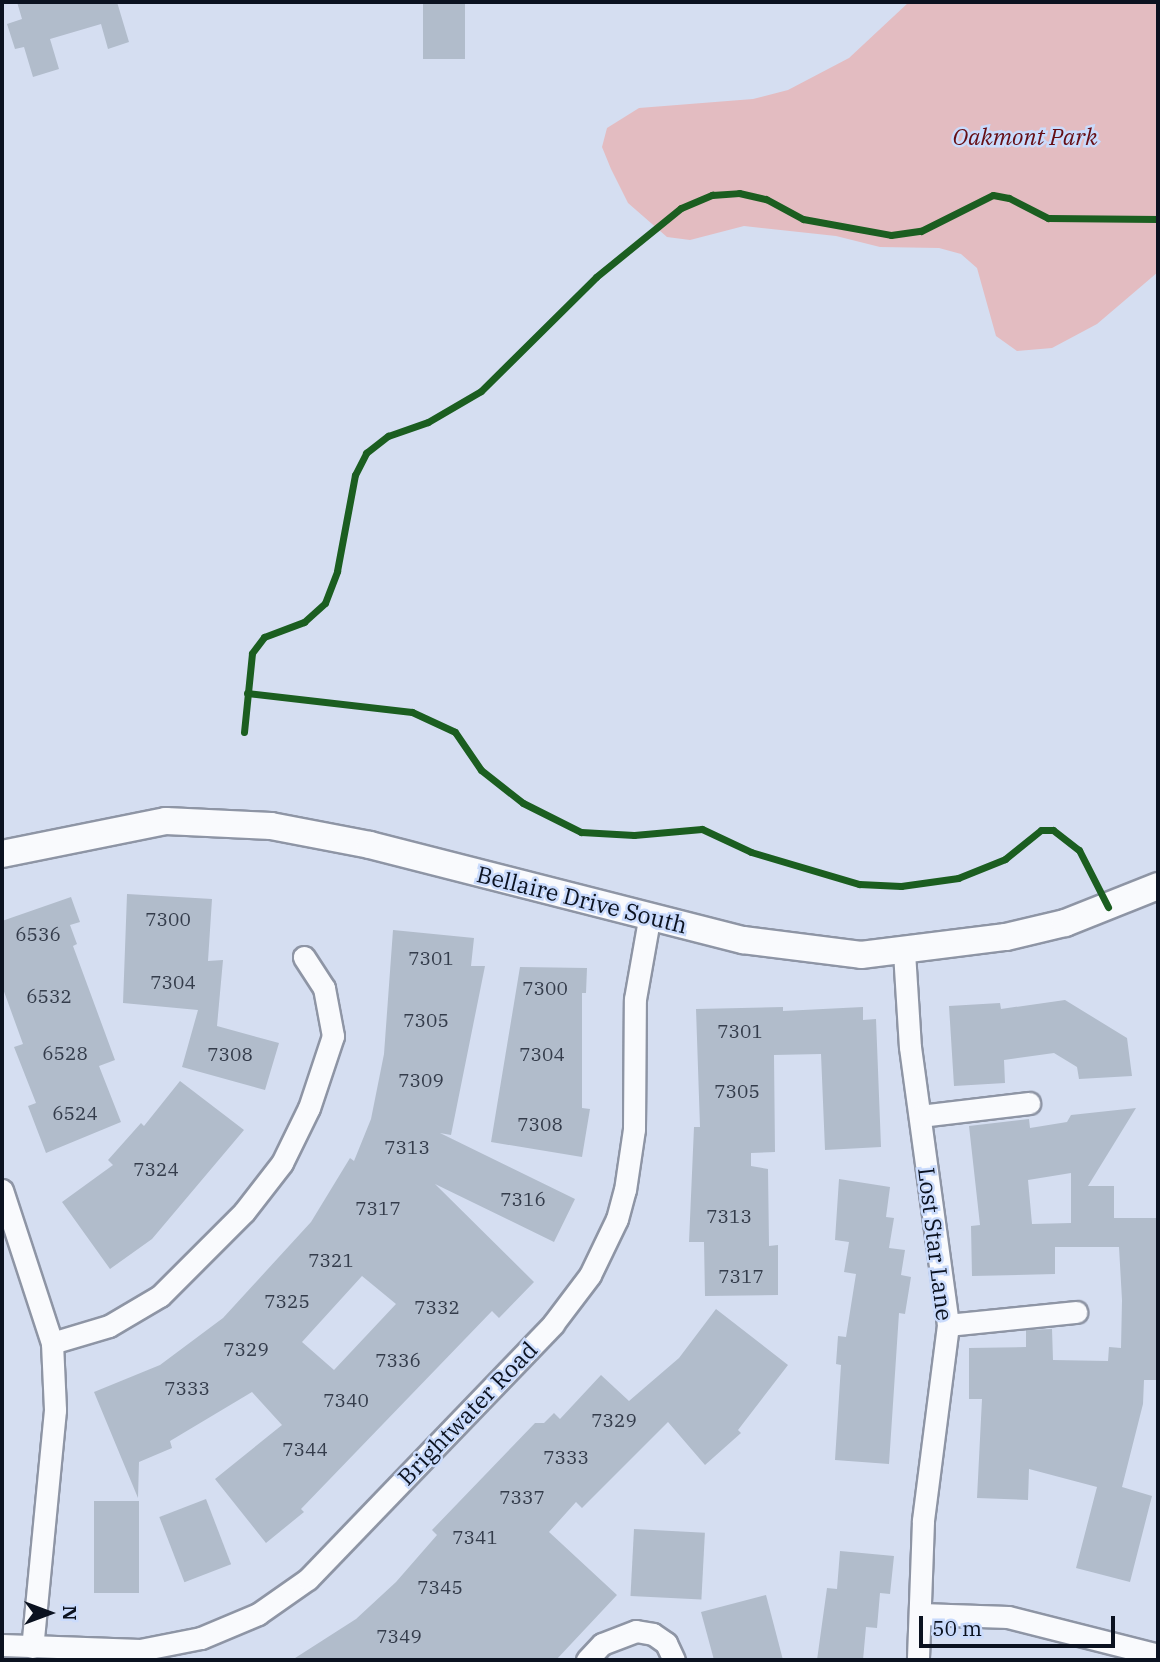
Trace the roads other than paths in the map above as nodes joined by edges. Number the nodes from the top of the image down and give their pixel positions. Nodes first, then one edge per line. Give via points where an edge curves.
1 (2, 854) edge
2 (1158, 886) edge
3 (650, 914) junction
4 (904, 953) junction
5 (304, 957) dead end
6 (1029, 1104) dead end
7 (920, 1116) junction
8 (2, 1190) edge
9 (1076, 1312) dead end
10 (948, 1325) junction
11 (52, 1343) junction
12 (922, 1614) junction
13 (2, 1646) edge
14 (32, 1647) junction
15 (1158, 1654) edge
16 (587, 1660) edge
17 (674, 1660) edge
18 (918, 1660) edge

1 - 3 street, Bellaire Drive South via 157,822 230,822 318,833
2 - 4 street, Bellaire Drive South via 1065,923
3 - 4 street, Bellaire Drive South via 743,940 822,953
3 - 14 street, Brightwater Road via 635,999 634,1129 625,1190 617,1219 590,1275 553,1324 308,1579 275,1603 230,1628 171,1646 109,1651
4 - 7 street, Lost Star Lane
5 - 11 street via 324,988 333,1035 309,1108 282,1163 244,1212 160,1296 109,1326
6 - 7 street
7 - 10 street, Lost Star Lane
8 - 11 street
9 - 10 street
10 - 12 street, Lost Star Lane via 923,1521
11 - 14 street via 55,1410
12 - 15 street via 1008,1617
12 - 18 street, Lost Star Lane
13 - 14 street, Brightwater Road
16 - 17 street via 602,1644 636,1631 653,1634 666,1643

